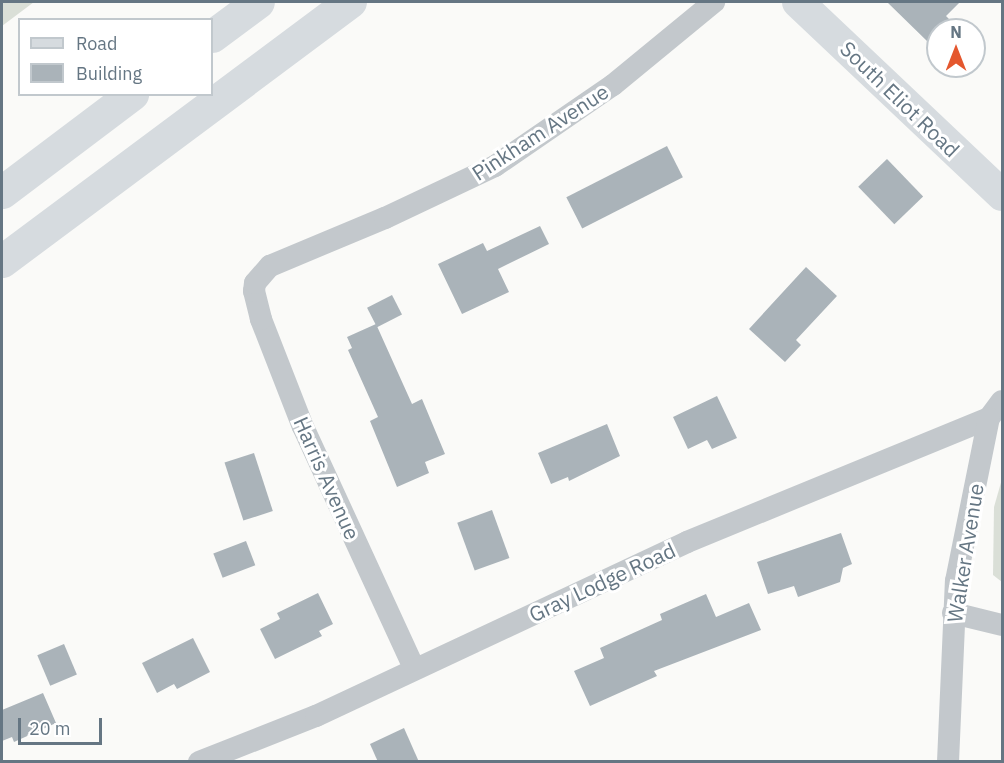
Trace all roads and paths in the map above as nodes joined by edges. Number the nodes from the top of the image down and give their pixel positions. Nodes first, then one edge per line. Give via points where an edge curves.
1 (258, 2) edge
2 (350, 2) edge
3 (714, 2) edge
4 (798, 2) edge
5 (213, 35) edge
6 (129, 96) edge
7 (2, 192) edge
8 (1002, 195) edge
9 (2, 261) edge
10 (255, 283) joint
11 (996, 409) edge
12 (953, 613) junction
13 (1002, 625) edge
14 (414, 668) junction
15 (199, 762) edge
16 (948, 762) edge

1 - 5 highway
2 - 9 highway
3 - 10 street, Pinkham Avenue via 613,85 495,166 385,218 277,262
4 - 8 main road, South Eliot Road
6 - 7 highway
10 - 14 street, Harris Avenue via 261,319 303,427
11 - 12 street, Walker Avenue via 956,581
11 - 14 street, Gray Lodge Road via 687,543
12 - 13 street
12 - 16 street, Walker Avenue
14 - 15 street, Gray Lodge Road via 316,716

